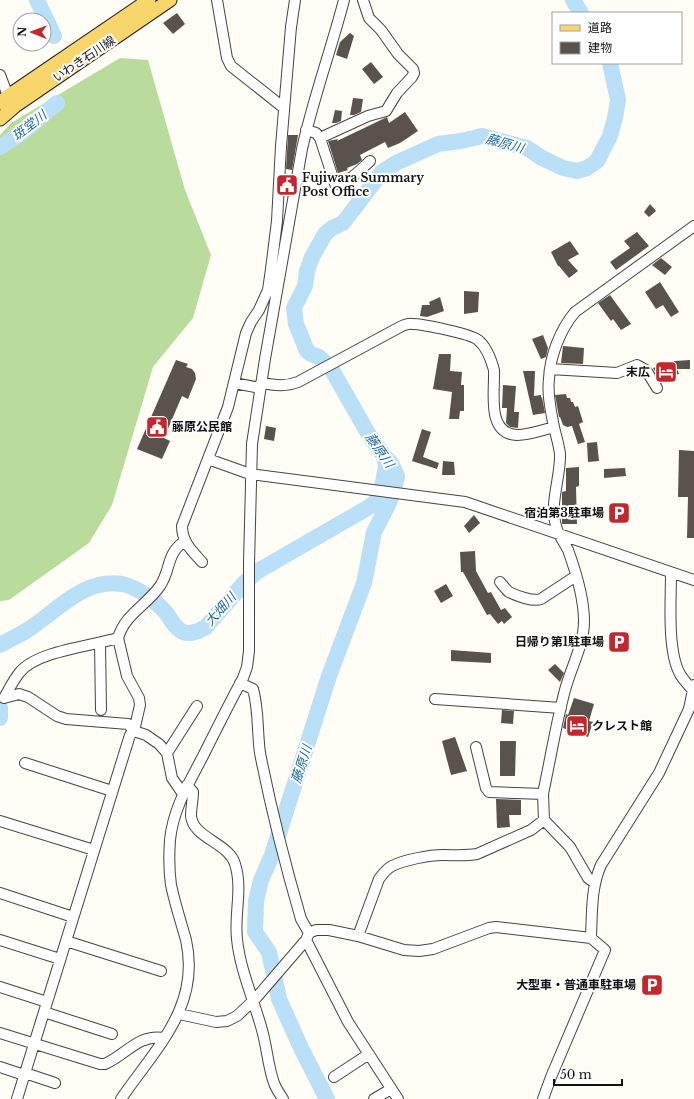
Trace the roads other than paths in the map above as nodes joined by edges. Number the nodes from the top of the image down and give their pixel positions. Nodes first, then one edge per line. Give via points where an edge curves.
1 (149, 0) edge
2 (170, 0) edge
3 (217, 0) edge
4 (296, 0) edge
5 (344, 0) edge
6 (363, 0) edge
7 (0, 75) edge
8 (8, 102) edge
9 (284, 108) junction
10 (0, 119) edge
11 (306, 130) junction
12 (320, 138) junction
13 (370, 161) dead end
14 (694, 226) edge
15 (550, 369) junction
16 (234, 383) junction
17 (261, 386) junction
18 (657, 388) dead end
19 (554, 427) junction
20 (208, 459) junction
21 (250, 474) junction
22 (559, 534) junction
23 (185, 541) junction
24 (202, 562) dead end
25 (671, 573) junction
26 (576, 576) junction
27 (694, 580) edge
28 (500, 582) dead end
29 (118, 638) junction
30 (100, 644) junction
31 (240, 683) junction
32 (693, 688) edge
33 (435, 699) dead end
34 (2, 700) edge
35 (197, 706) dead end
36 (561, 708) junction
37 (101, 710) dead end
38 (134, 731) junction
39 (476, 747) dead end
40 (167, 753) junction
41 (25, 763) dead end
42 (185, 790) junction
43 (112, 791) junction
44 (543, 794) junction
45 (0, 820) edge
46 (544, 820) junction
47 (94, 850) junction
48 (595, 883) junction
49 (0, 893) edge
50 (73, 917) junction
51 (358, 936) junction
52 (307, 937) junction
53 (591, 938) junction
54 (0, 940) edge
55 (66, 941) junction
56 (60, 959) junction
57 (161, 971) dead end
58 (0, 987) edge
59 (254, 1000) junction
60 (47, 1002) junction
61 (44, 1012) junction
62 (179, 1014) junction
63 (0, 1032) edge
64 (112, 1034) dead end
65 (164, 1038) junction
66 (34, 1043) junction
67 (369, 1054) junction
68 (0, 1068) edge
69 (24, 1075) junction
70 (334, 1077) dead end
71 (55, 1084) dead end
72 (391, 1088) junction
73 (17, 1099) edge
74 (121, 1099) edge
75 (284, 1099) edge
76 (374, 1099) edge
77 (398, 1099) edge
78 (542, 1099) edge

1 - 8 main road, いわき石川線
2 - 8 main road, いわき石川線
3 - 9 street via 227,58 231,66
4 - 9 street
5 - 11 street
6 - 12 street via 369,18 414,73 386,111 368,116
7 - 8 street
8 - 10 main road, いわき石川線
9 - 16 street via 272,269 268,290 246,333
11 - 12 street via 316,133
11 - 17 street
12 - 13 street via 335,184 344,183
14 - 15 street via 574,312 561,332
15 - 18 street via 617,372 637,365 646,370
15 - 19 street via 549,398
16 - 17 street
16 - 20 street via 228,407
17 - 19 street via 290,385 411,323 469,335 480,341 494,370 494,413 504,431 518,435
17 - 21 street
19 - 22 street via 560,453 554,511
20 - 21 street
20 - 23 street via 182,526
21 - 22 street via 465,502
21 - 31 street via 249,652 247,667
22 - 25 street
22 - 26 street
23 - 24 street
23 - 29 street via 174,550 160,586 125,622
25 - 27 street
25 - 32 street via 674,659 680,674
26 - 28 street via 537,601 509,592
26 - 36 street via 584,610 584,629
29 - 30 street
29 - 38 street via 127,676 139,698 140,705
30 - 34 street via 59,651 38,660 20,671
30 - 37 street
31 - 42 street
31 - 52 street via 253,689 256,700 260,751 272,813
32 - 48 street via 689,708 659,773 601,865
33 - 36 street
34 - 38 street via 19,694 57,716 128,724
35 - 40 street
36 - 44 street
38 - 40 street via 146,735
38 - 43 street via 130,735
39 - 44 street via 489,792
40 - 42 street via 172,778
41 - 43 street
42 - 59 street via 193,792 193,823 227,852 236,865 240,895 237,940
42 - 62 street via 174,818 170,839 171,883 189,962 189,978
43 - 47 street
44 - 46 street
45 - 47 street
46 - 48 street via 570,847 588,878
46 - 51 street via 531,830 477,854 433,856 391,866 379,879
47 - 50 street
48 - 53 street
49 - 50 street
50 - 55 street
51 - 52 street via 316,930
51 - 53 street via 404,950 419,951 433,949 496,927
52 - 59 street
52 - 67 street via 348,1022
53 - 78 street via 605,950
54 - 56 street
55 - 56 street
55 - 57 street
56 - 60 street
58 - 60 street
59 - 62 street via 237,1016 227,1021 216,1022
59 - 75 street via 274,1083
60 - 61 street
61 - 64 street
61 - 66 street
62 - 65 street
63 - 66 street
65 - 66 street via 144,1039 105,1064
65 - 74 street
66 - 69 street
67 - 70 street
67 - 72 street
68 - 69 street
69 - 71 street
69 - 73 street
72 - 76 street
72 - 77 street

